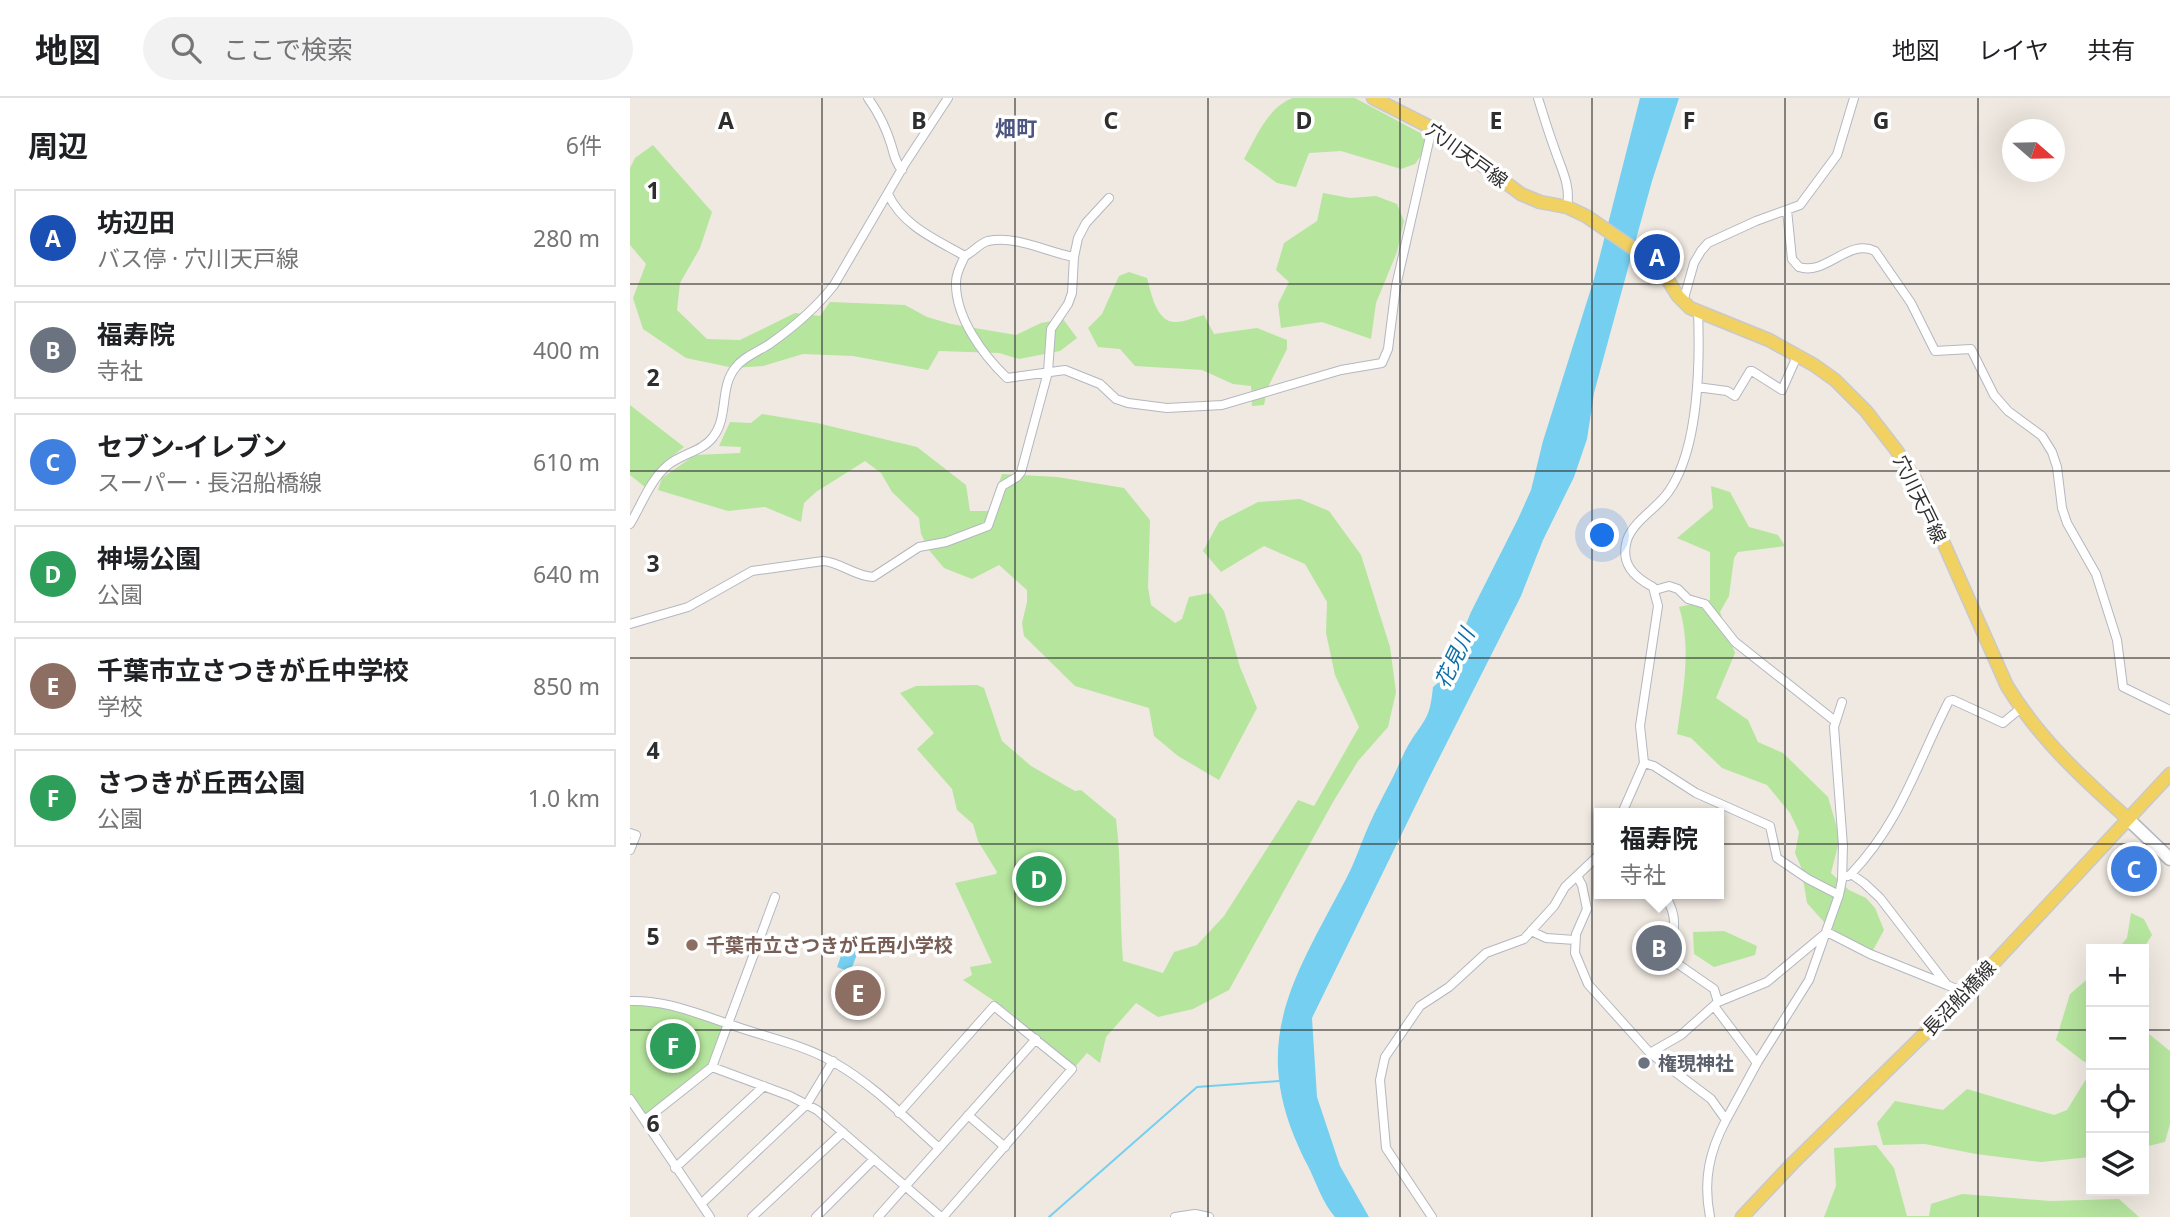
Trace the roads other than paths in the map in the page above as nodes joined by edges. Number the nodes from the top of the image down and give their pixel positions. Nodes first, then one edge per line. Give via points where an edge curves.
1 (868, 98) edge
2 (948, 98) edge
3 (1373, 98) edge
4 (1538, 98) edge
5 (1854, 98) edge
6 (1432, 128) junction
7 (902, 170) junction
8 (888, 194) junction
9 (1109, 198) dead end
10 (1567, 207) junction
11 (1787, 210) junction
12 (965, 256) junction
13 (1074, 257) junction
14 (1683, 302) junction
15 (1698, 312) junction
16 (1798, 354) junction
17 (1048, 372) junction
18 (1698, 387) junction
19 (630, 524) edge
20 (1655, 590) junction
21 (630, 624) edge
22 (1842, 702) dead end
23 (2021, 708) junction
24 (2170, 710) edge
25 (1835, 722) junction
26 (1644, 763) junction
27 (2170, 774) edge
28 (1624, 808) edge
29 (2127, 818) junction
30 (630, 832) edge
31 (630, 850) edge
32 (2170, 859) edge
33 (1594, 860) edge
34 (1851, 874) junction
35 (1577, 876) junction
36 (1842, 880) junction
37 (1839, 895) junction
38 (775, 897) dead end
39 (1667, 899) edge
40 (1531, 931) junction
41 (1827, 932) junction
42 (1575, 940) junction
43 (1947, 985) junction
44 (1966, 993) junction
45 (630, 1001) edge
46 (1716, 1004) junction
47 (728, 1024) junction
48 (1036, 1039) junction
49 (1650, 1053) junction
50 (833, 1061) junction
51 (1757, 1063) junction
52 (712, 1067) junction
53 (764, 1086) junction
54 (630, 1100) edge
55 (807, 1104) junction
56 (899, 1113) junction
57 (968, 1115) junction
58 (645, 1120) junction
59 (1726, 1120) junction
60 (844, 1132) junction
61 (1005, 1147) junction
62 (939, 1148) junction
63 (874, 1159) junction
64 (675, 1168) junction
65 (906, 1186) junction
66 (701, 1204) junction
67 (821, 1215) edge
68 (710, 1217) edge
69 (752, 1217) edge
70 (878, 1217) edge
71 (942, 1217) edge
72 (1175, 1217) edge
73 (1209, 1217) edge
74 (1432, 1217) edge
75 (1710, 1217) edge
76 (1742, 1217) edge

1 - 7 street
2 - 7 street
3 - 6 main road, 穴川天戸線
4 - 10 street via 1566,176
5 - 11 street via 1837,155 1800,205
6 - 10 main road, 穴川天戸線 via 1521,194
6 - 17 street via 1382,363 1341,370 1222,405 1167,408 1116,399 1100,384 1065,370
7 - 8 street
8 - 12 street via 909,223
8 - 19 street via 835,285 793,327 737,365 712,439 666,467
9 - 13 street via 1086,223
10 - 14 main road, 穴川天戸線 via 1641,253 1665,273
11 - 14 street via 1708,243 1694,263
11 - 24 street via 1792,259 1799,267 1815,268 1859,247 1875,251 1911,303 1935,351 1971,349 1994,395 2042,436 2057,467 2067,523 2096,574 2117,640 2123,687
12 - 13 street via 983,242 1001,240
12 - 17 street via 956,281 958,304 994,365 1007,378
13 - 17 street via 1072,293 1051,329
14 - 15 main road, 穴川天戸線
15 - 16 main road, 穴川天戸線
15 - 18 street
16 - 18 street via 1782,390 1752,371 1735,396
16 - 23 main road, 穴川天戸線 via 1852,397 1905,462
17 - 21 street via 1021,472 1002,486 988,526 919,547 873,577 822,561 752,571 688,607
18 - 20 street via 1690,439 1670,491 1627,540 1628,568
20 - 25 street via 1669,586 1705,604 1735,642
20 - 26 street via 1658,606 1640,726
22 - 25 street
23 - 29 main road, 穴川天戸線 via 2051,747
23 - 34 street via 2003,723 1949,701 1891,824
25 - 36 street
26 - 28 street
26 - 37 street via 1718,804 1770,826 1777,858
27 - 29 main road, 長沼船橋線
29 - 32 street
29 - 44 main road, 長沼船橋線
30 - 31 street via 636,835
33 - 35 street
34 - 36 street
34 - 43 street via 1880,898
35 - 40 street
35 - 42 street via 1587,909
36 - 37 street
37 - 41 street
38 - 47 street
39 - 46 street via 1675,914 1671,947 1675,961 1714,989
40 - 42 street via 1546,938
40 - 74 street via 1517,943 1486,953 1420,1006 1382,1066 1386,1148
41 - 43 street
41 - 46 street via 1767,982
41 - 51 street via 1809,980
42 - 49 street via 1575,953 1588,984
43 - 44 street
44 - 76 main road, 長沼船橋線
45 - 47 street via 674,1005
46 - 49 street via 1681,1035
46 - 51 street
47 - 50 street
47 - 52 street
48 - 56 street via 995,1006
48 - 57 street
48 - 61 street via 1072,1069
49 - 59 street via 1711,1099
50 - 55 street
50 - 56 street
51 - 59 street
52 - 53 street
52 - 58 street
53 - 55 street
53 - 64 street
54 - 58 street
55 - 60 street
55 - 66 street
56 - 62 street
57 - 61 street
57 - 62 street
58 - 64 street
59 - 75 street via 1706,1175
60 - 63 street
60 - 69 street
61 - 71 street
62 - 65 street
63 - 65 street
63 - 67 street
64 - 66 street
65 - 70 street
65 - 71 street
66 - 68 street
72 - 73 street

